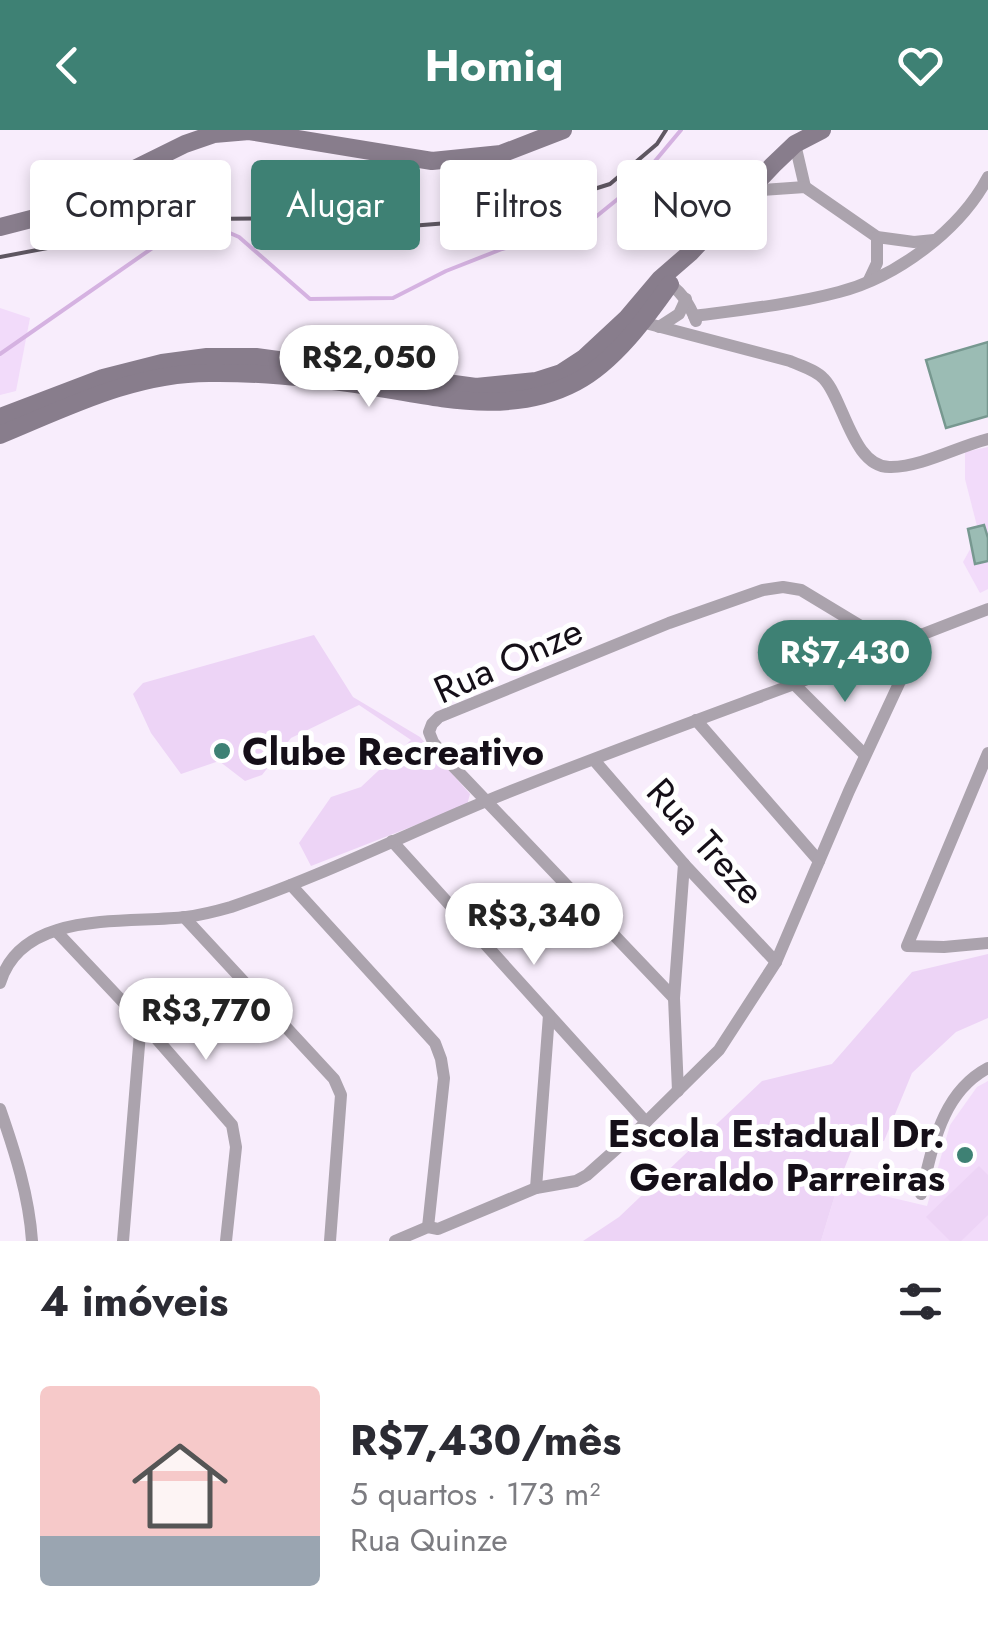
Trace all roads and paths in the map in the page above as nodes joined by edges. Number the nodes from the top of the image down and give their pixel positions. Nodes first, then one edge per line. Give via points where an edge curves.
1 (563, 130) edge
2 (822, 130) edge
3 (795, 144) junction
4 (767, 172) edge
5 (988, 177) edge
6 (805, 187) junction
7 (767, 190) edge
8 (0, 227) edge
9 (877, 237) junction
10 (934, 240) junction
11 (693, 250) edge
12 (869, 280) junction
13 (665, 281) junction
14 (686, 299) junction
15 (694, 316) junction
16 (643, 323) junction
17 (700, 338) junction
18 (431, 389) junction
19 (0, 417) edge
20 (0, 435) edge
21 (988, 439) edge
22 (988, 608) edge
23 (922, 634) junction
24 (892, 645) junction
25 (794, 684) junction
26 (696, 720) junction
27 (988, 753) edge
28 (865, 755) junction
29 (594, 760) junction
30 (485, 802) junction
31 (392, 841) junction
32 (818, 860) junction
33 (684, 864) junction
34 (291, 885) junction
35 (184, 917) junction
36 (56, 931) junction
37 (988, 943) edge
38 (776, 962) junction
39 (0, 984) edge
40 (674, 998) junction
41 (548, 1015) junction
42 (141, 1021) junction
43 (988, 1068) edge
44 (678, 1091) junction
45 (0, 1109) edge
46 (646, 1122) junction
47 (536, 1188) junction
48 (922, 1194) dead end
49 (434, 1232) edge
50 (32, 1241) edge
51 (124, 1241) edge
52 (226, 1241) edge
53 (330, 1241) edge
54 (395, 1241) edge

1 - 8 main road via 500,154 432,161 249,131 214,134 35,218
2 - 3 main road
3 - 4 main road
3 - 6 street
5 - 10 street via 977,198
6 - 7 street
6 - 9 street
9 - 10 street
9 - 12 street
10 - 12 street
11 - 13 main road
12 - 15 street via 841,292
13 - 14 street
13 - 16 main road
14 - 15 street
14 - 16 street via 679,314
15 - 17 street
16 - 17 street
16 - 18 main road via 562,373 506,386
17 - 21 street via 790,360 825,379 856,440 872,461 888,468
18 - 19 main road via 376,372 207,357 103,378
18 - 20 main road via 278,374 166,376 122,386
22 - 23 street
23 - 24 street
23 - 28 street
24 - 25 street
24 - 30 street, Rua Onze via 800,590 783,587 670,623 439,717 429,732 432,742
25 - 26 street
25 - 28 street
26 - 29 street
26 - 32 street
27 - 37 street via 907,946
28 - 32 street
29 - 30 street
29 - 33 street, Rua Treze
30 - 31 street
30 - 40 street, Rua Onze
31 - 34 street
31 - 41 street
32 - 38 street
33 - 38 street, Rua Treze
33 - 40 street
34 - 35 street
34 - 49 street via 435,1043 444,1078
35 - 36 street
35 - 53 street via 334,1079 341,1095
36 - 39 street via 25,945 5,966
36 - 42 street
38 - 44 street via 719,1050
40 - 44 street
41 - 46 street
41 - 47 street
42 - 51 street
42 - 52 street via 232,1125 236,1147
43 - 48 street via 956,1095 941,1120
44 - 46 street
45 - 50 street
46 - 47 street via 587,1175
47 - 49 street
49 - 54 street

